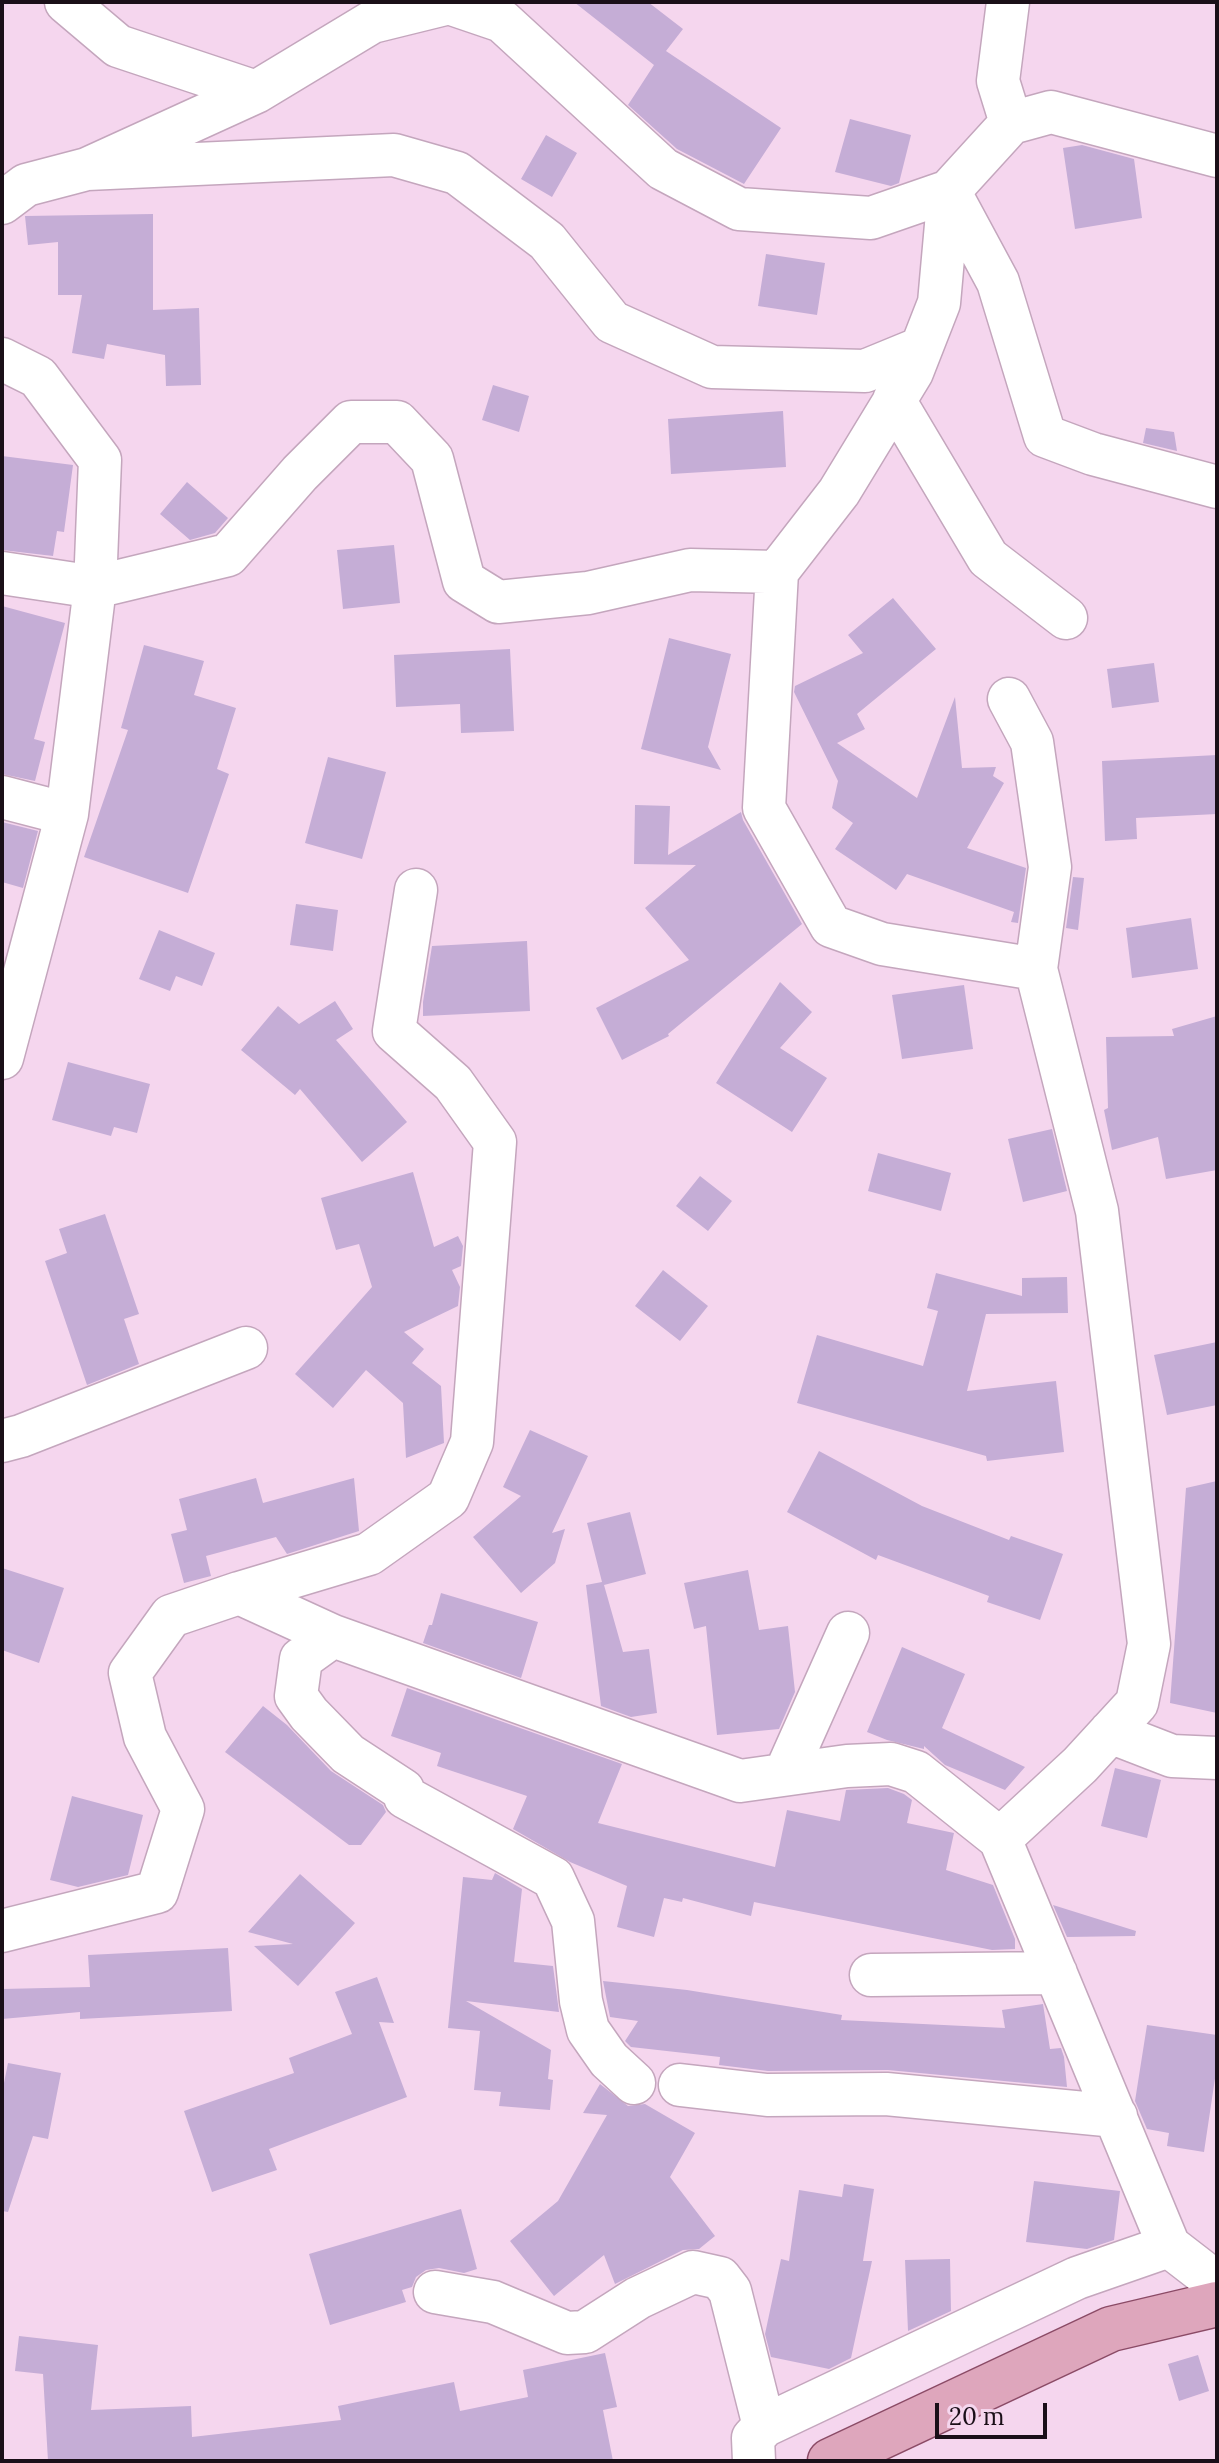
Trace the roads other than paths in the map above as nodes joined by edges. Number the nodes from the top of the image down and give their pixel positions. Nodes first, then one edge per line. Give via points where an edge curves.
1 (66, 2) edge
2 (1008, 2) edge
3 (256, 92) junction
4 (1011, 123) junction
5 (1217, 156) edge
6 (87, 169) junction
7 (949, 191) junction
8 (2, 203) edge
9 (921, 348) junction
10 (2, 359) edge
11 (894, 400) junction
12 (1217, 487) edge
13 (777, 572) junction
14 (2, 573) edge
15 (95, 587) junction
16 (1066, 618) dead end
17 (1009, 699) dead end
18 (2, 797) edge
19 (67, 814) junction
20 (416, 890) dead end
21 (1036, 969) junction
22 (13, 971) edge
23 (3, 1052) edge
24 (246, 1348) dead end
25 (2, 1441) edge
26 (239, 1593) junction
27 (848, 1633) dead end
28 (333, 1636) junction
29 (1110, 1732) junction
30 (1217, 1758) edge
31 (785, 1774) junction
32 (1000, 1839) junction
33 (2, 1931) edge
34 (1056, 1973) junction
35 (871, 1975) dead end
36 (634, 2083) dead end
37 (680, 2085) dead end
38 (1116, 2116) junction
39 (1169, 2246) junction
40 (1217, 2283) edge
41 (435, 2292) dead end
42 (1217, 2304) edge
43 (759, 2444) edge
44 (830, 2461) edge

1 - 3 street via 118,46
2 - 4 street via 998,81
3 - 6 street
3 - 7 street via 372,22 449,3 502,21 663,169 739,209 871,218
4 - 5 street via 1051,112
4 - 7 street
6 - 8 street via 26,185
6 - 9 street via 394,155 457,173 547,241 612,322 712,367 865,371
7 - 9 street via 939,303
7 - 12 street via 998,282 1045,436
9 - 11 street
10 - 15 street via 38,377 100,460
11 - 13 street via 839,492
11 - 16 street via 988,558
13 - 15 street via 690,570 588,593 498,602 464,581 432,459 397,422 351,422 228,555
13 - 21 street via 764,808 831,926 882,944
14 - 15 street
15 - 19 street
17 - 21 street via 1032,742 1050,867
18 - 19 street
19 - 22 street
20 - 26 street via 394,1031 453,1083 495,1142 472,1442 448,1498 369,1554
21 - 29 street via 1097,1211 1149,1644 1137,1703
22 - 23 street
24 - 25 street
26 - 28 street
26 - 33 street via 171,1616 130,1673 145,1737 183,1809 157,1892
27 - 31 street
28 - 31 street via 740,1781
28 - 36 street via 301,1659 296,1696 348,1754 403,1790 405,1797 553,1878 573,1921 588,2030
29 - 30 street via 1172,1756
29 - 32 street
31 - 32 street via 891,1764 916,1772
32 - 34 street
34 - 35 street
34 - 38 street
37 - 38 street via 767,2095 886,2094
38 - 39 street
39 - 40 street
39 - 43 street via 1077,2278
41 - 43 street via 493,2302 559,2331 585,2332 693,2272 720,2278 730,2291
42 - 44 main road via 1111,2329

